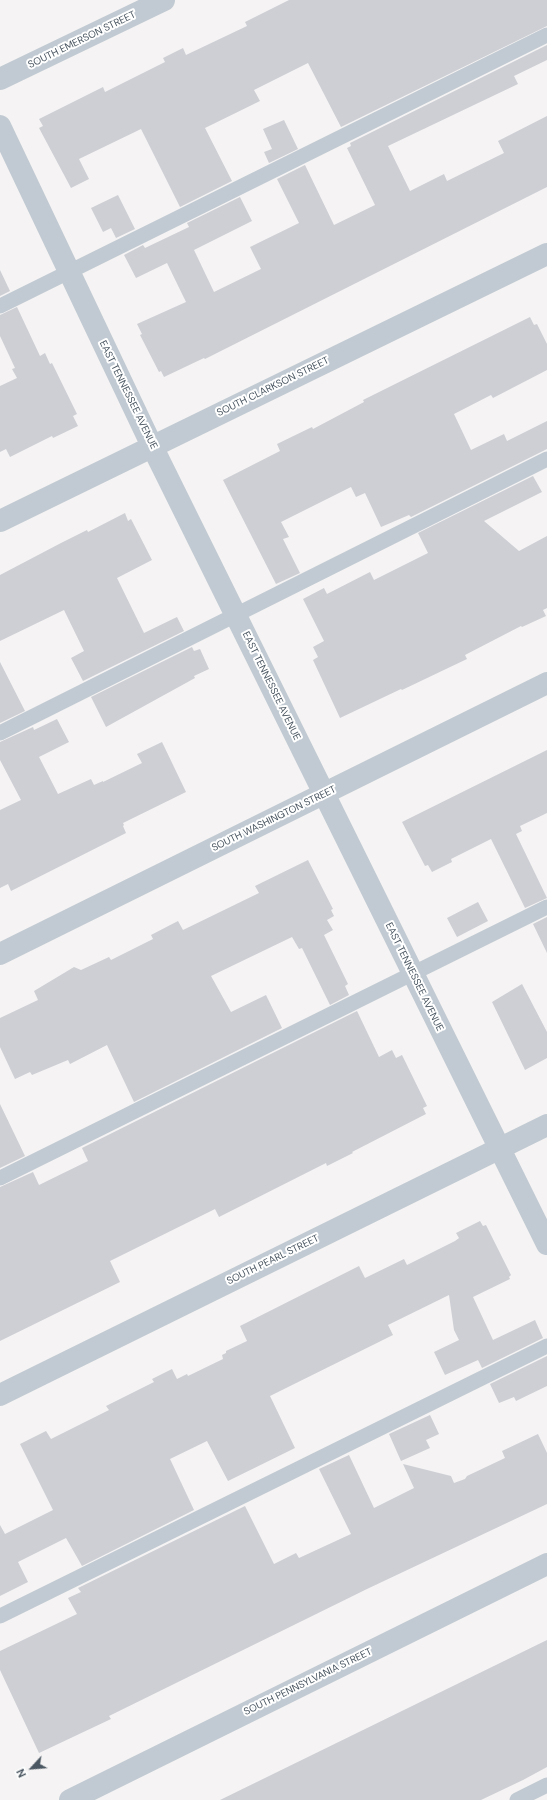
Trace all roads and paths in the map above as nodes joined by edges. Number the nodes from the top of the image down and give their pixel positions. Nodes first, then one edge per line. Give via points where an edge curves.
1 (164, 0) edge
2 (547, 35) edge
3 (0, 79) edge
4 (0, 126) edge
5 (547, 254) edge
6 (69, 273) junction
7 (0, 306) edge
8 (152, 446) junction
9 (547, 459) edge
10 (0, 521) edge
11 (236, 615) junction
12 (547, 683) edge
13 (0, 734) edge
14 (325, 794) junction
15 (547, 907) edge
16 (0, 954) edge
17 (413, 974) junction
18 (547, 1125) edge
19 (500, 1149) junction
20 (0, 1178) edge
21 (547, 1244) edge
22 (547, 1346) edge
23 (0, 1395) edge
24 (547, 1564) edge
25 (0, 1616) edge
26 (547, 1785) edge
27 (70, 1800) edge
28 (517, 1800) edge

1 - 3 street, SOUTH EMERSON STREET
2 - 6 lane
4 - 6 street, EAST TENNESSEE AVENUE
5 - 8 street, SOUTH CLARKSON STREET
6 - 7 lane
6 - 8 street, EAST TENNESSEE AVENUE
8 - 10 street, SOUTH CLARKSON STREET
8 - 11 street, EAST TENNESSEE AVENUE
9 - 11 lane
11 - 13 lane
11 - 14 street, EAST TENNESSEE AVENUE
12 - 14 street, SOUTH WASHINGTON STREET
14 - 16 street, SOUTH WASHINGTON STREET
14 - 17 street, EAST TENNESSEE AVENUE
15 - 17 lane
17 - 19 street, EAST TENNESSEE AVENUE
17 - 20 lane
18 - 19 street, SOUTH PEARL STREET
19 - 21 street, EAST TENNESSEE AVENUE
19 - 23 street, SOUTH PEARL STREET
22 - 25 lane
24 - 27 street, SOUTH PENNSYLVANIA STREET
26 - 28 lane

